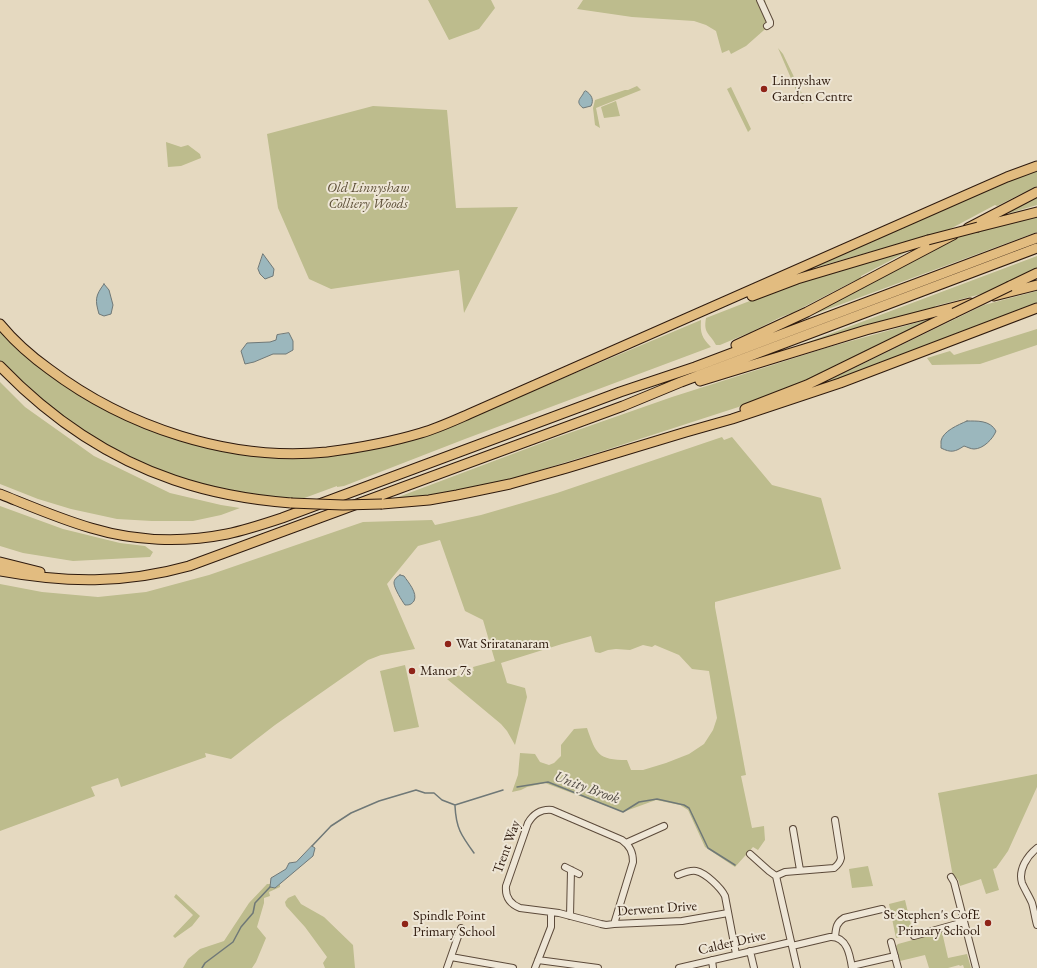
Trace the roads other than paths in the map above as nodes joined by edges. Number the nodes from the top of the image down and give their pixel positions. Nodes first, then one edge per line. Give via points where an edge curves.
1 (760, 0) edge
2 (768, 26) dead end
3 (1037, 166) edge
4 (1037, 192) edge
5 (1037, 212) edge
6 (1037, 238) edge
7 (1037, 248) edge
8 (1037, 273) edge
9 (1037, 285) edge
10 (1037, 308) edge
11 (0, 324) edge
12 (595, 359) junction
13 (0, 366) edge
14 (620, 392) junction
15 (623, 406) junction
16 (686, 432) junction
17 (0, 494) edge
18 (0, 562) edge
19 (0, 571) edge
20 (85, 580) junction
21 (836, 820) dead end
22 (664, 826) dead end
23 (792, 829) dead end
24 (626, 843) junction
25 (1037, 848) edge
26 (751, 853) dead end
27 (800, 870) junction
28 (579, 874) dead end
29 (678, 875) dead end
30 (776, 876) junction
31 (951, 877) dead end
32 (878, 910) dead end
33 (550, 912) junction
34 (728, 913) junction
35 (570, 916) junction
36 (588, 921) joint
37 (964, 922) junction
38 (1035, 923) edge
39 (614, 924) junction
40 (461, 928) dead end
41 (914, 936) dead end
42 (835, 937) junction
43 (891, 942) dead end
44 (791, 944) junction
45 (750, 951) junction
46 (736, 954) junction
47 (895, 956) junction
48 (451, 957) junction
49 (538, 960) junction
50 (712, 960) junction
51 (852, 967) edge
52 (447, 968) edge
53 (513, 968) edge
54 (535, 968) edge
55 (598, 968) edge
56 (679, 968) edge
57 (713, 968) edge
58 (754, 968) edge
59 (797, 968) edge
60 (898, 968) edge
61 (976, 968) edge

1 - 2 street via 770,22
3 - 12 highway
4 - 14 highway via 780,325
5 - 12 highway, bridge via 978,226 797,279
6 - 14 highway via 695,367
7 - 15 highway
8 - 16 highway, bridge via 807,385
9 - 15 highway via 866,330
10 - 16 highway via 840,383
11 - 12 highway via 59,377 130,417 150,426 204,442 272,452 326,452 378,444 422,433
13 - 16 highway, bridge via 55,416 100,446 131,462 175,481 247,498 291,503 344,505 430,500 567,468
14 - 17 highway via 282,518 216,536 163,539 113,534 72,522
15 - 20 highway via 174,571 133,578
18 - 20 highway
19 - 20 highway
21 - 27 street via 840,862 834,868
22 - 24 street
23 - 27 street
24 - 33 street, Trent Way via 552,810 541,811 531,817 506,891 509,900 516,907
24 - 39 street via 634,862
25 - 38 street via 1027,858 1022,877 1022,883 1033,905
26 - 30 street
27 - 30 street
28 - 35 street via 568,869
29 - 34 street via 695,871 717,884 725,896
30 - 44 street
31 - 37 street
32 - 42 street via 840,920
33 - 35 street, Trent Way
33 - 49 street via 551,927
34 - 39 street, Derwent Drive via 682,921
34 - 46 street
35 - 36 street, Trent Way
36 - 39 street, Derwent Drive
37 - 41 street
37 - 61 street
40 - 48 street
42 - 44 street, Calder Drive
42 - 51 street via 848,948
43 - 47 street
44 - 45 street, Calder Drive
44 - 59 street
45 - 46 street, Calder Drive
45 - 58 street
46 - 50 street, Calder Drive
47 - 51 street
47 - 60 street
48 - 52 street
48 - 53 street
49 - 54 street
49 - 55 street
50 - 56 street, Calder Drive
50 - 57 street

